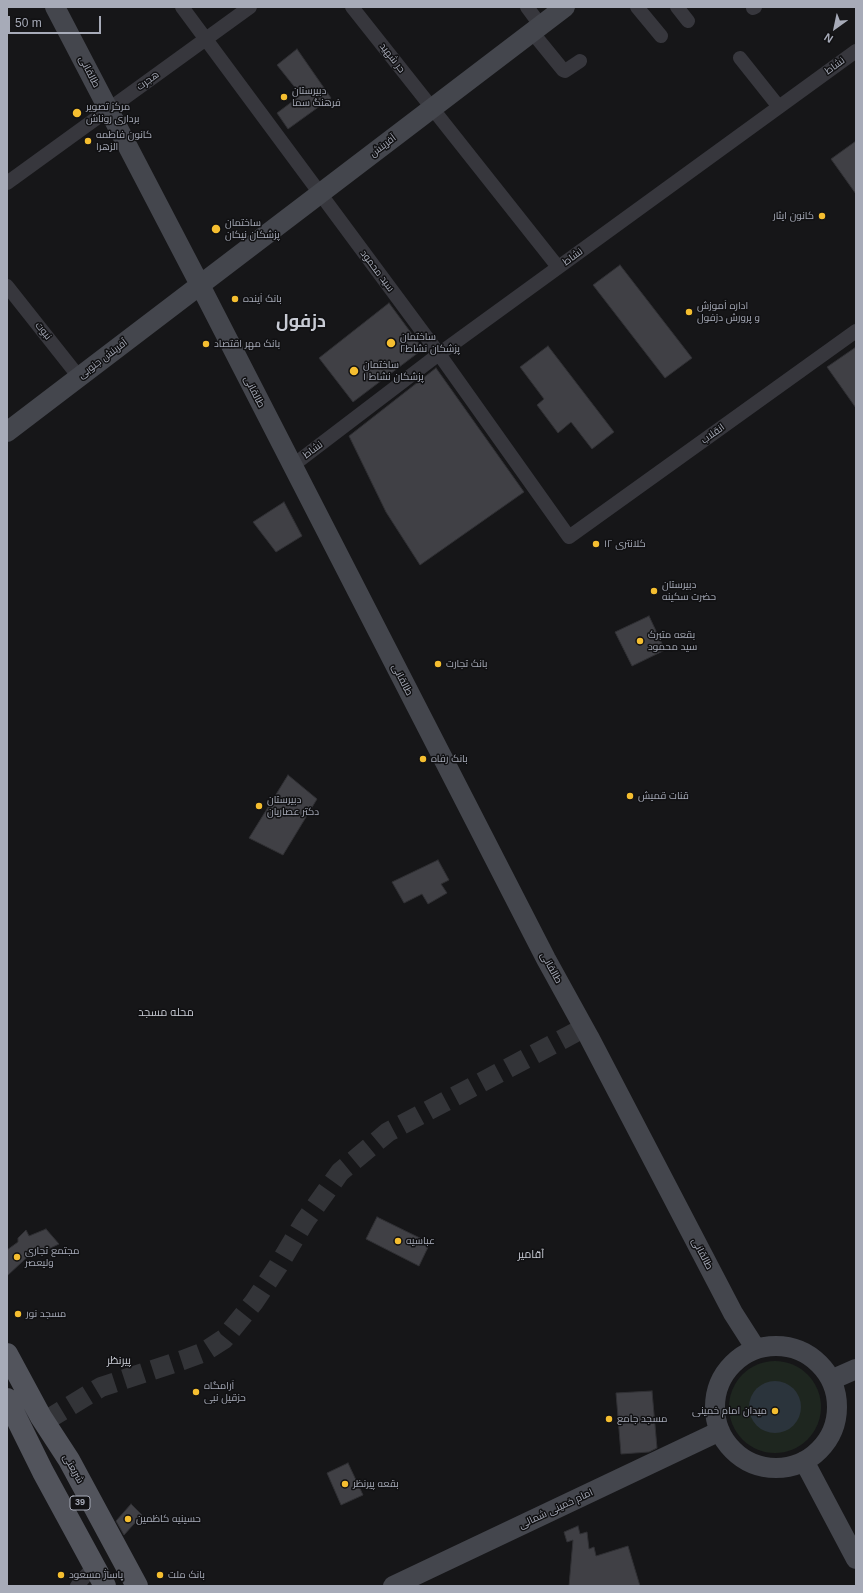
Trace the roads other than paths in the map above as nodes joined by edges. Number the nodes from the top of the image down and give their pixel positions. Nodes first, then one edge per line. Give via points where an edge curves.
1 (55, 7) edge
2 (182, 7) edge
3 (250, 7) edge
4 (352, 7) edge
5 (527, 7) edge
6 (565, 7) edge
7 (636, 7) edge
8 (677, 7) edge
9 (688, 20) dead end
10 (536, 29) junction
11 (661, 36) dead end
12 (206, 39) junction
13 (856, 51) edge
14 (740, 58) dead end
15 (580, 61) dead end
16 (779, 107) junction
17 (432, 108) junction
18 (108, 111) junction
19 (7, 183) edge
20 (319, 194) junction
21 (558, 268) junction
22 (200, 285) junction
23 (7, 286) edge
24 (856, 331) edge
25 (439, 354) junction
26 (80, 377) junction
27 (7, 432) edge
28 (292, 466) junction
29 (569, 537) joint
30 (750, 1352) junction
31 (7, 1354) edge
32 (856, 1369) edge
33 (831, 1380) junction
34 (7, 1399) edge
35 (41, 1417) junction
36 (22, 1427) junction
37 (720, 1431) junction
38 (804, 1461) junction
39 (856, 1559) edge
40 (94, 1566) junction
41 (77, 1586) edge
42 (105, 1586) edge
43 (118, 1586) edge
44 (124, 1586) edge
45 (137, 1586) edge
46 (393, 1586) edge

1 - 18 main road, طالقانی
2 - 12 street, سید محمود
3 - 12 street, هجرت
4 - 17 street, حر شهید
5 - 10 street
6 - 10 main road, آفرینش
7 - 11 street
8 - 9 street
10 - 15 street via 563,70
10 - 17 main road, آفرینش
12 - 18 street, هجرت
12 - 20 street, سید محمود
13 - 16 street, نشاط
14 - 16 street
16 - 21 street, نشاط
17 - 20 main road, آفرینش
17 - 21 street, حر شهید
18 - 19 street, هجرت
18 - 22 main road, طالقانی
20 - 22 main road, آفرینش
20 - 25 street, سید محمود
21 - 25 street, نشاط
22 - 26 main road, آفرینش جنوبی
22 - 28 main road, طالقانی
23 - 26 street, نبوت
24 - 29 street, انقلاب
25 - 28 street, نشاط
25 - 29 street, سید محمود
26 - 27 main road, آفرینش جنوبی
28 - 30 main road, طالقانی via 546,959 580,1030 733,1313
30 - 33 main road via 774,1346 791,1348 807,1355 821,1366
30 - 37 main road via 728,1368 718,1386 715,1401
31 - 35 main road, شریعتی / 39
32 - 33 main road
33 - 38 main road via 836,1398 836,1417 830,1434 819,1450
34 - 36 main road, 39
35 - 44 main road, 39 via 60,1466
35 - 45 main road, شریعتی via 69,1460
36 - 40 main road via 43,1472
36 - 43 main road, 39 via 55,1468
37 - 38 main road via 731,1448 746,1460 765,1467 785,1467
37 - 46 main road, امام خمینی شمالی
38 - 39 main road
40 - 41 street
40 - 42 main road

